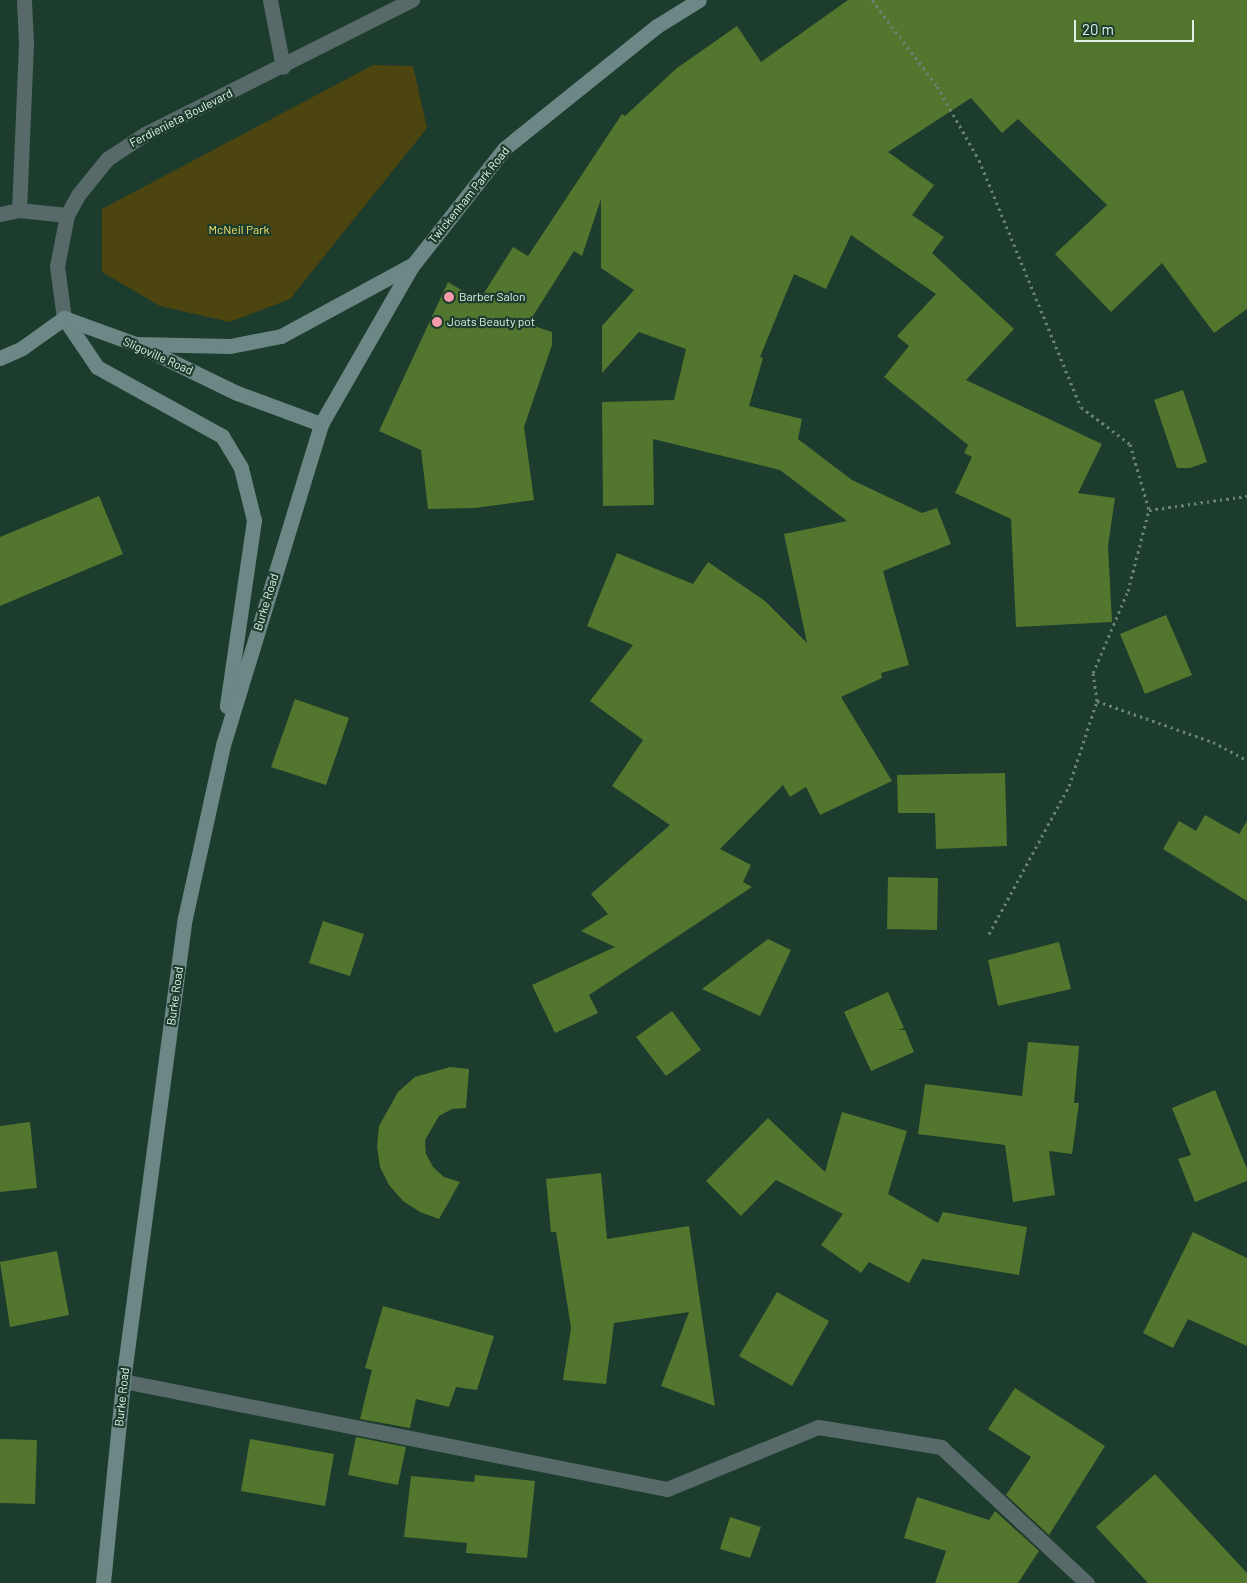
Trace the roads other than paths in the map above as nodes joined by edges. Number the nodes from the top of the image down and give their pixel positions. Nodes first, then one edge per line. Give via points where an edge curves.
1 (24, 0) edge
2 (270, 0) edge
3 (412, 0) edge
4 (699, 0) edge
5 (283, 67) junction
6 (19, 210) junction
7 (0, 214) edge
8 (67, 215) junction
9 (412, 266) junction
10 (64, 318) junction
11 (136, 344) junction
12 (0, 358) edge
13 (321, 424) junction
14 (223, 745) junction
15 (123, 1381) junction
16 (103, 1583) edge
17 (1087, 1583) edge

1 - 6 street via 26,43
2 - 5 street
3 - 5 street, Ferdienieta Boulevard
4 - 9 main road, Twickenham Park Road via 657,26 505,148
5 - 8 street, Ferdienieta Boulevard via 145,134 107,159 78,195
6 - 7 street
6 - 8 street
8 - 10 street, Ferdienieta Boulevard via 57,266
9 - 11 main road via 282,336 230,346
9 - 13 main road, Twickenham Park Road
10 - 11 main road, Sligoville Road
10 - 12 main road via 22,348
10 - 14 main road via 97,367 222,436 241,468 254,520
11 - 13 main road, Sligoville Road via 237,393
13 - 14 main road, Burke Road
14 - 15 main road, Burke Road via 185,918
15 - 16 main road, Burke Road
15 - 17 street via 667,1489 818,1427 941,1447

